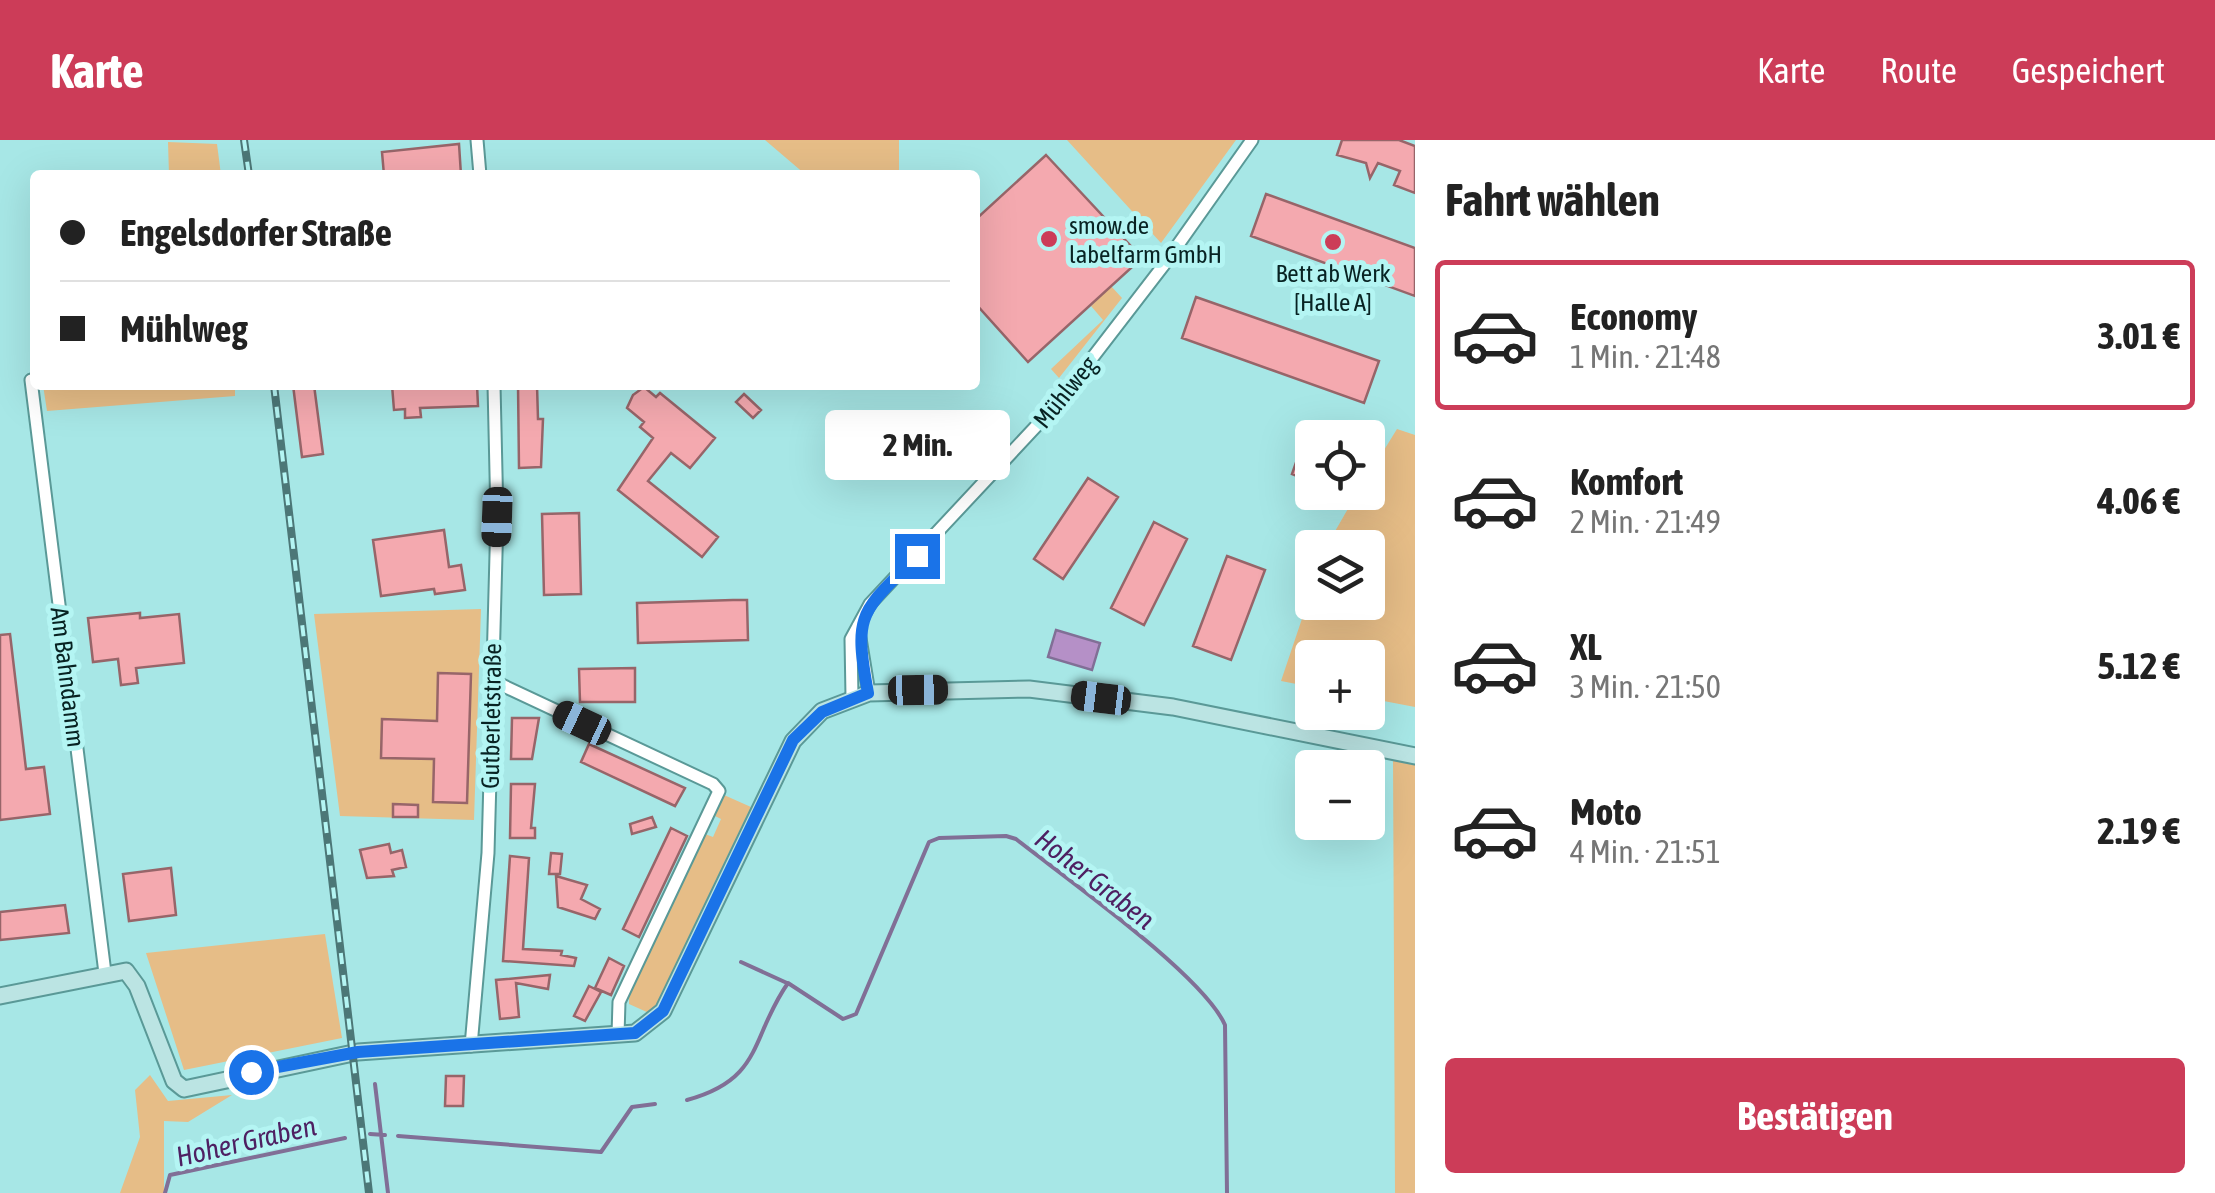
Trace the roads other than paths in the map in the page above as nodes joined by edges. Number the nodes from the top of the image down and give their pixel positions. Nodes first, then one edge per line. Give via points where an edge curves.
1 (477, 140) edge
2 (1252, 140) edge
3 (480, 170) edge
4 (32, 390) edge
5 (494, 390) edge
6 (491, 680) junction
7 (860, 695) junction
8 (1415, 756) edge
9 (105, 973) junction
10 (0, 996) edge
11 (618, 1034) junction
12 (471, 1046) junction

1 - 3 street
2 - 7 street, Mühlweg via 1056,405 870,604 858,626
4 - 9 street, Am Bahndamm
5 - 6 street, Gutberletstraße
6 - 11 street via 719,792 619,1002
6 - 12 street, Gutberletstraße via 485,916
7 - 8 main road via 1029,689 1173,707
7 - 11 main road via 822,712 793,740 663,1011 635,1033
9 - 10 main road
9 - 12 main road via 131,974 174,1082 184,1090 358,1052
11 - 12 main road

